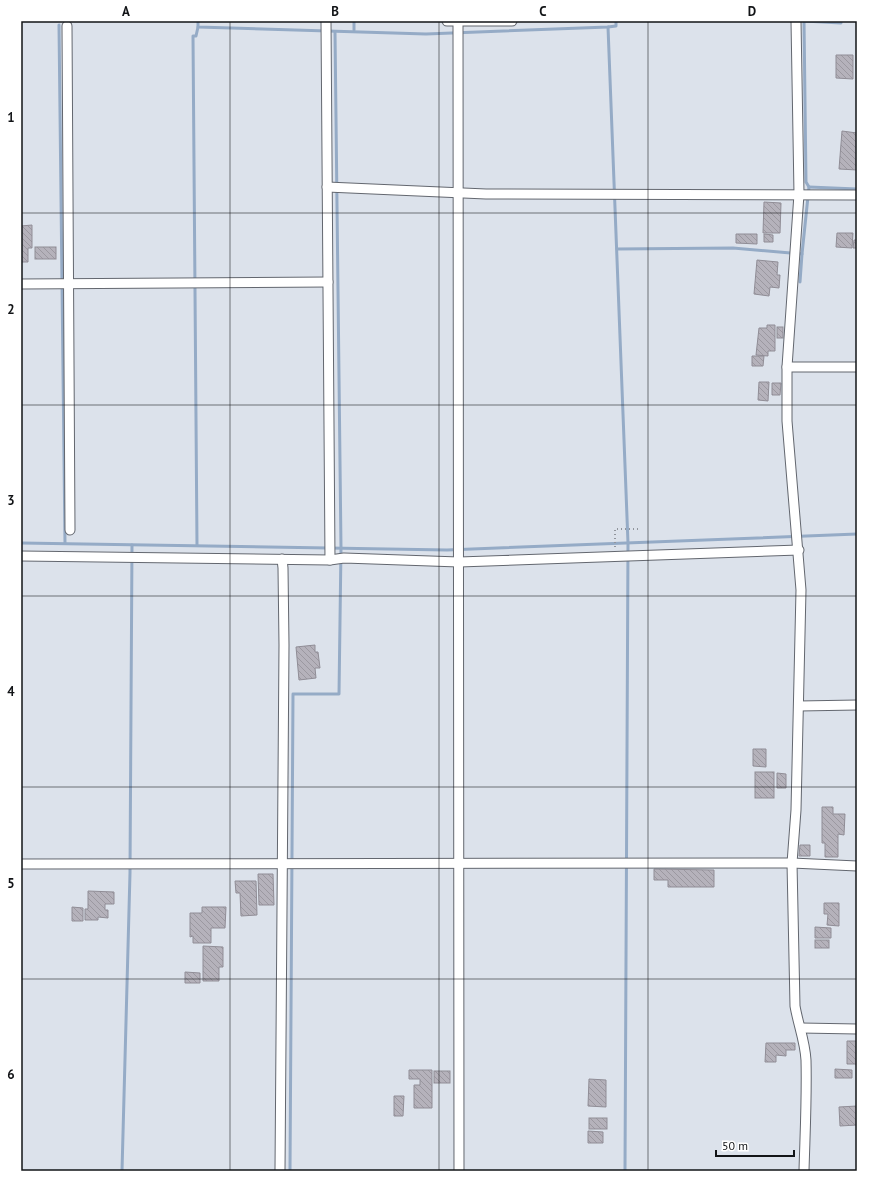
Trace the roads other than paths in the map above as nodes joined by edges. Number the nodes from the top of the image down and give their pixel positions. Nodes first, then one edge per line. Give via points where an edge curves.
1 (447, 21) edge
2 (501, 21) edge
3 (512, 21) edge
4 (796, 21) edge
5 (67, 26) dead end
6 (326, 28) edge
7 (458, 29) edge
8 (334, 187) junction
9 (459, 192) junction
10 (805, 194) junction
11 (857, 195) edge
12 (328, 282) junction
13 (21, 284) edge
14 (64, 284) junction
15 (787, 367) junction
16 (857, 367) edge
17 (70, 530) dead end
18 (799, 550) junction
19 (334, 554) junction
20 (21, 556) edge
21 (282, 559) junction
22 (459, 562) junction
23 (857, 705) edge
24 (799, 706) junction
25 (792, 863) junction
26 (21, 864) edge
27 (284, 864) junction
28 (459, 864) junction
29 (857, 866) edge
30 (801, 1028) junction
31 (857, 1029) edge
32 (280, 1171) edge
33 (459, 1171) edge
34 (804, 1171) edge

1 - 7 street
2 - 3 street
2 - 7 street
4 - 10 street
5 - 14 street
6 - 8 street
7 - 9 street
8 - 9 street
8 - 12 street
9 - 10 street
9 - 22 street
10 - 11 street
10 - 15 street via 794,254
12 - 14 street
12 - 19 street
13 - 14 street
14 - 17 street
15 - 16 street
15 - 18 street via 787,421
18 - 22 street
18 - 24 street
19 - 21 street
19 - 22 street
20 - 21 street
21 - 27 street
22 - 28 street
23 - 24 street
24 - 25 street
25 - 28 street
25 - 29 street
25 - 30 street via 795,1006
26 - 27 street
27 - 28 street
27 - 32 street
28 - 33 street
30 - 31 street
30 - 34 street via 806,1060

